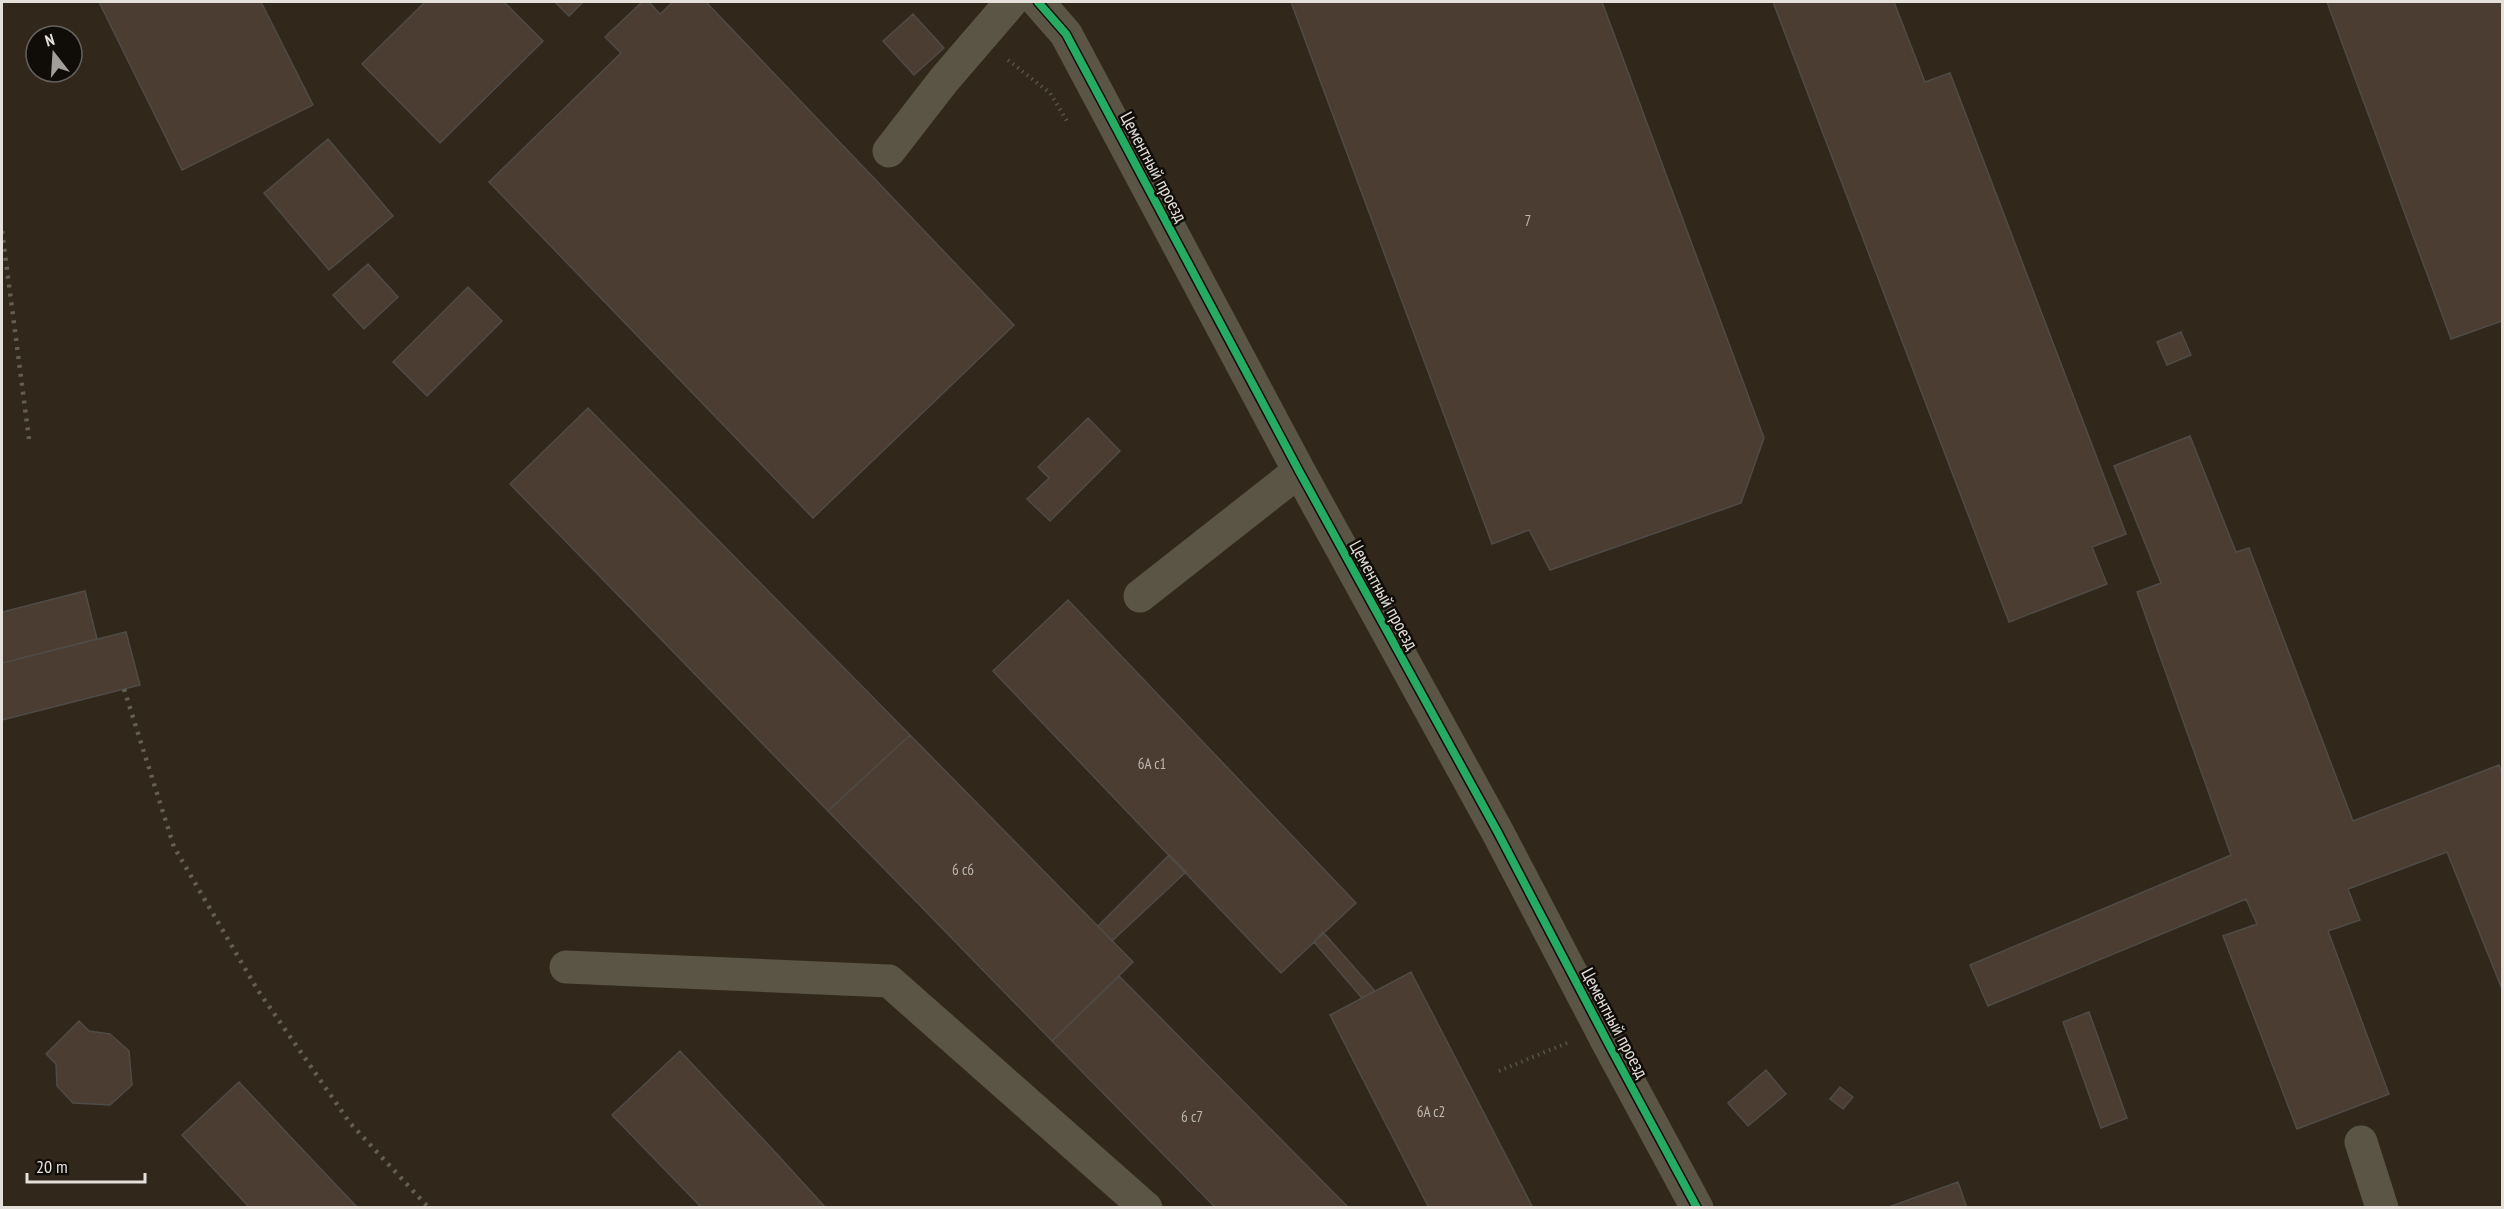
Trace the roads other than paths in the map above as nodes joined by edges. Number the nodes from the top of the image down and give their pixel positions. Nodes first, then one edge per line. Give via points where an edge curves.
1 (1011, 2) edge
2 (1038, 2) edge
3 (889, 151) dead end
4 (1299, 471) junction
5 (1140, 596) dead end
6 (566, 967) dead end
7 (2361, 1142) dead end
8 (1146, 1208) edge
9 (1697, 1208) edge
10 (2382, 1208) edge

1 - 3 street
2 - 4 street, Цементный проезд via 1066,34
4 - 5 street
4 - 9 street, Цементный проезд via 1497,831
6 - 8 street via 889,981
7 - 10 street

